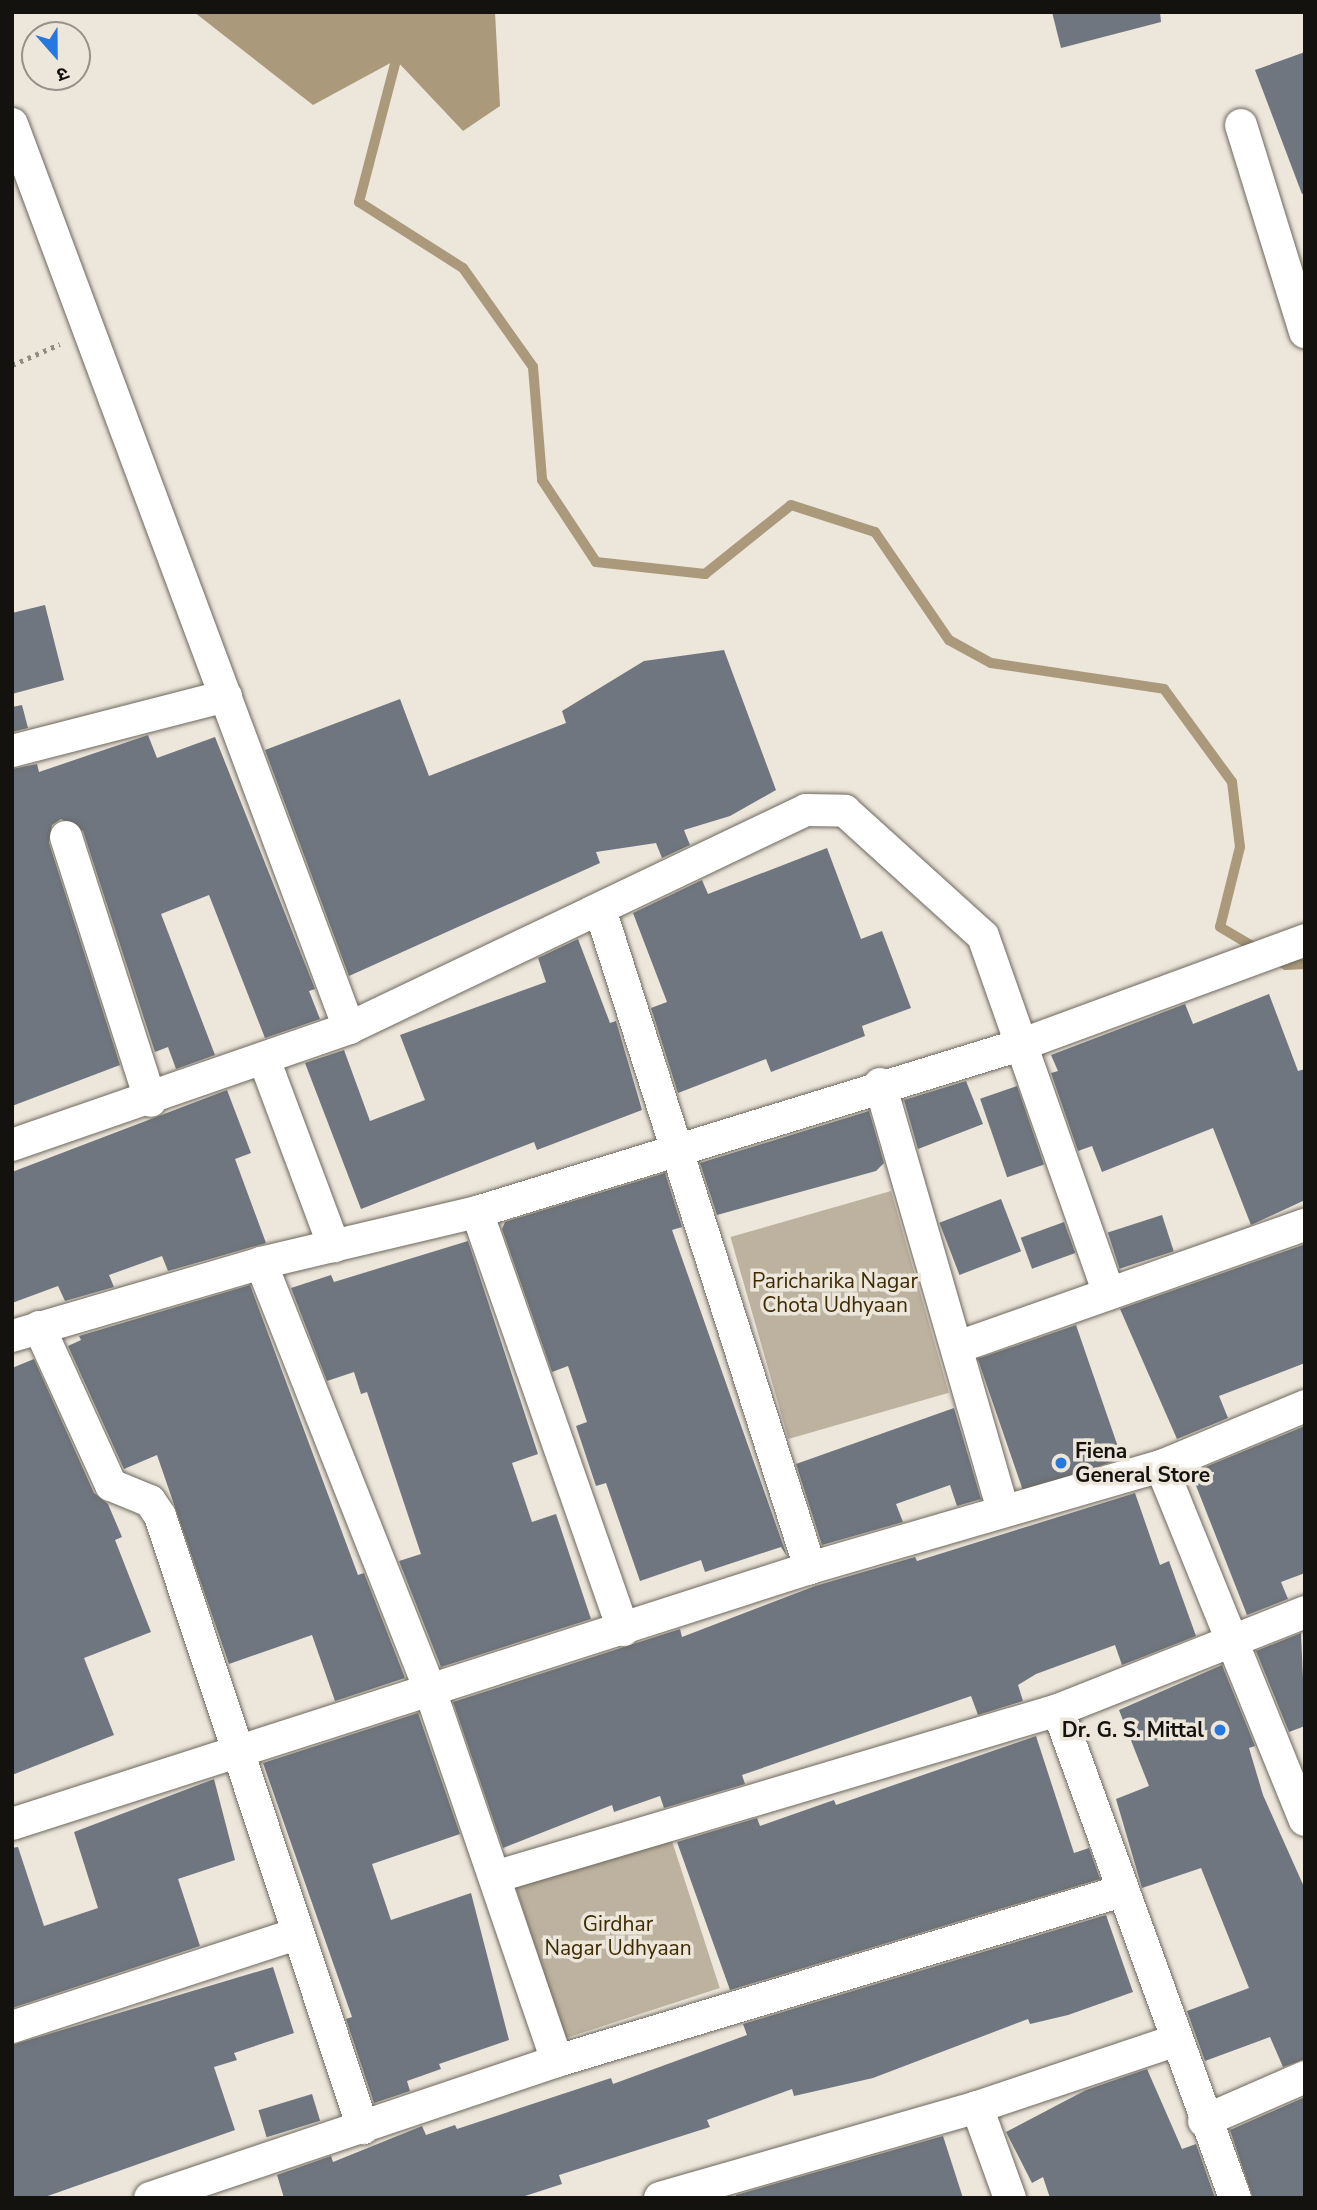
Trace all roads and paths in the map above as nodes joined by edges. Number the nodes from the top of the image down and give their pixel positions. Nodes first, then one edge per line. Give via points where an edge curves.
1 (12, 124) edge
2 (1241, 125) dead end
3 (89, 331) junction
4 (1305, 332) edge
5 (12, 365) edge
6 (226, 696) junction
7 (12, 751) edge
8 (66, 836) dead end
9 (600, 909) junction
10 (1292, 944) edge
11 (349, 1028) junction
12 (1023, 1044) junction
13 (264, 1059) junction
14 (880, 1084) junction
15 (151, 1101) junction
16 (12, 1145) edge
17 (680, 1145) junction
18 (477, 1212) junction
19 (1305, 1225) edge
20 (334, 1247) junction
21 (261, 1263) junction
22 (1109, 1293) junction
23 (26, 1332) edge
24 (958, 1347) junction
25 (1305, 1406) edge
26 (1161, 1466) junction
27 (1003, 1511) junction
28 (810, 1568) junction
29 (1305, 1612) edge
30 (623, 1630) junction
31 (1229, 1640) junction
32 (431, 1693) junction
33 (1058, 1710) junction
34 (237, 1755) junction
35 (1305, 1820) edge
36 (12, 1824) edge
37 (495, 1877) junction
38 (1122, 1891) junction
39 (296, 1934) junction
40 (12, 2027) edge
41 (1174, 2041) junction
42 (557, 2062) junction
43 (1305, 2077) edge
44 (977, 2107) junction
45 (1204, 2121) junction
46 (363, 2128) junction
47 (150, 2198) edge
48 (660, 2198) edge
49 (1010, 2198) edge
50 (1236, 2198) edge

1 - 3 street
2 - 4 street
3 - 5 path
3 - 6 street
6 - 7 street
6 - 11 street
8 - 15 street
9 - 11 street
9 - 12 street via 806,810 845,811 983,936
9 - 17 street
10 - 12 street
11 - 13 street
12 - 14 street
12 - 22 street
13 - 15 street
13 - 20 street
14 - 17 street
14 - 24 street
15 - 16 street
17 - 18 street
17 - 28 street
18 - 20 street
18 - 30 street
19 - 22 street
20 - 21 street
21 - 23 street
21 - 32 street
22 - 24 street
23 - 34 street via 111,1485 150,1501 160,1516
24 - 27 street
25 - 26 street
26 - 27 street
26 - 31 street
27 - 28 street
28 - 30 street
29 - 31 street
30 - 32 street
31 - 33 street
31 - 35 street
32 - 34 street
32 - 37 street
33 - 37 street
33 - 38 street
34 - 36 street
34 - 39 street
37 - 42 street
38 - 41 street
38 - 42 street
39 - 40 street
39 - 46 street
41 - 44 street
41 - 45 street
42 - 46 street
43 - 45 street
44 - 48 street
44 - 49 street
45 - 50 street
46 - 47 street

